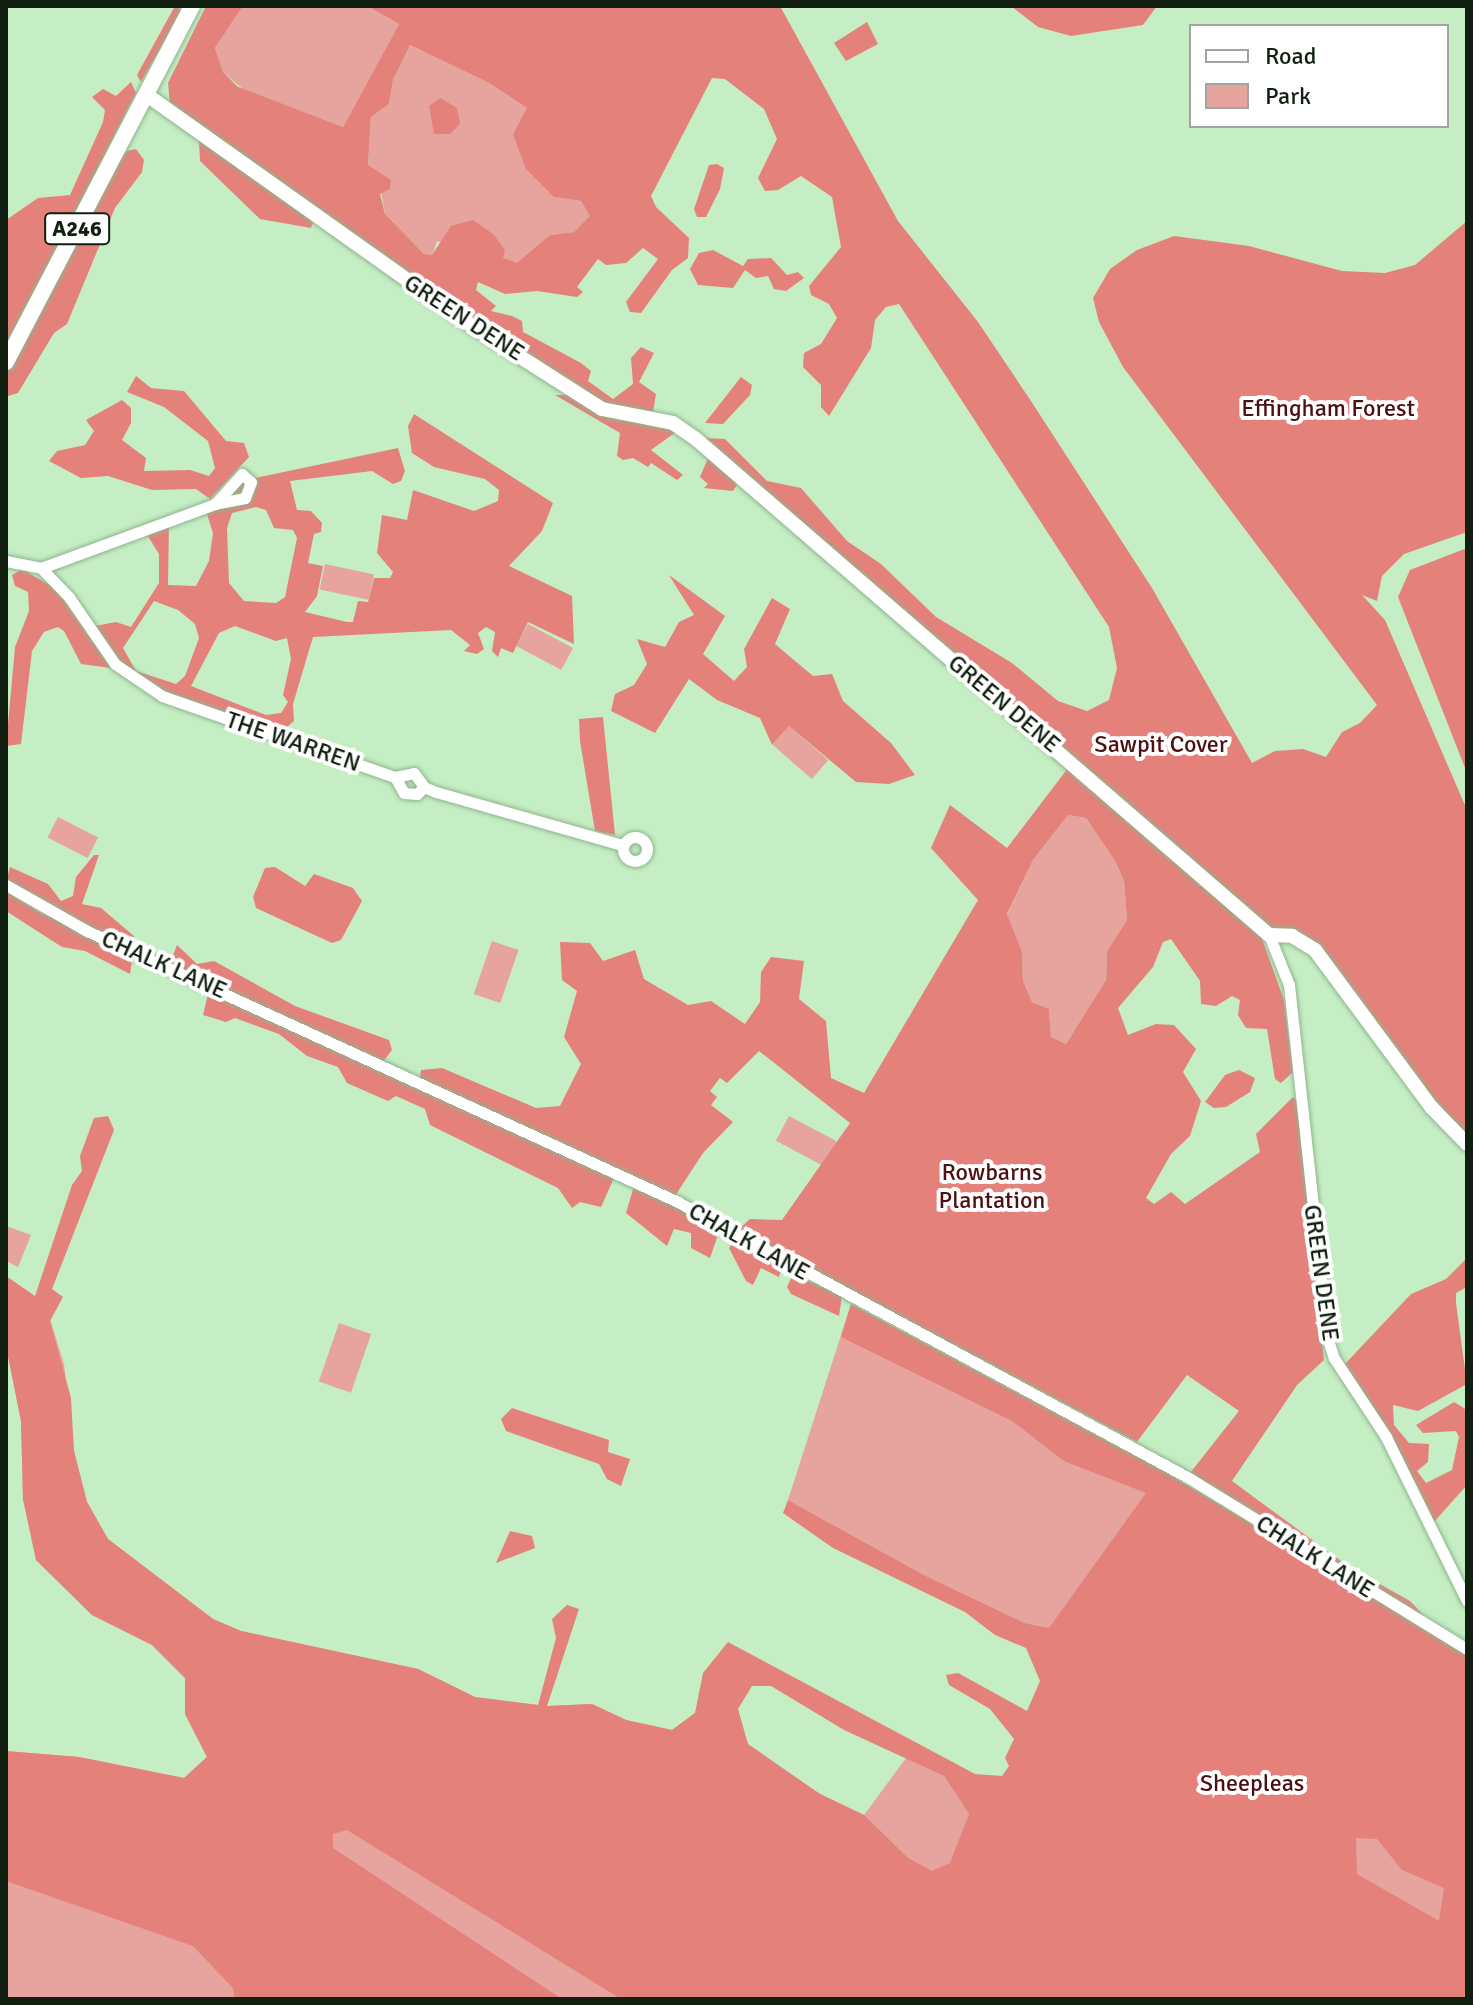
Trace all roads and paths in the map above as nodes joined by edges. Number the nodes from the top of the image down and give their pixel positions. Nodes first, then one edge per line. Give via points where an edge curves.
1 (192, 6) edge
2 (147, 95) junction
3 (6, 362) edge
4 (215, 504) dead end
5 (6, 561) edge
6 (41, 568) junction
7 (395, 777) junction
8 (424, 787) junction
9 (622, 845) dead end
10 (6, 885) edge
11 (1269, 935) junction
12 (1467, 1144) edge
13 (1467, 1601) edge
14 (1467, 1649) edge

1 - 2 main road, A246
2 - 3 main road, A246
2 - 11 street, GREEN DENE via 472,326 602,409 658,418 681,428
4 - 6 street
5 - 6 street
6 - 7 street, THE WARREN via 69,597 92,637 135,682 183,704
7 - 8 street, THE WARREN via 414,773
7 - 8 street via 404,793 417,794
8 - 9 street, THE WARREN
10 - 14 street, CHALK LANE via 87,931 676,1201 1189,1478
11 - 12 street via 1292,936 1315,950 1439,1117
11 - 13 street, GREEN DENE via 1289,985 1327,1337 1334,1358 1386,1437

